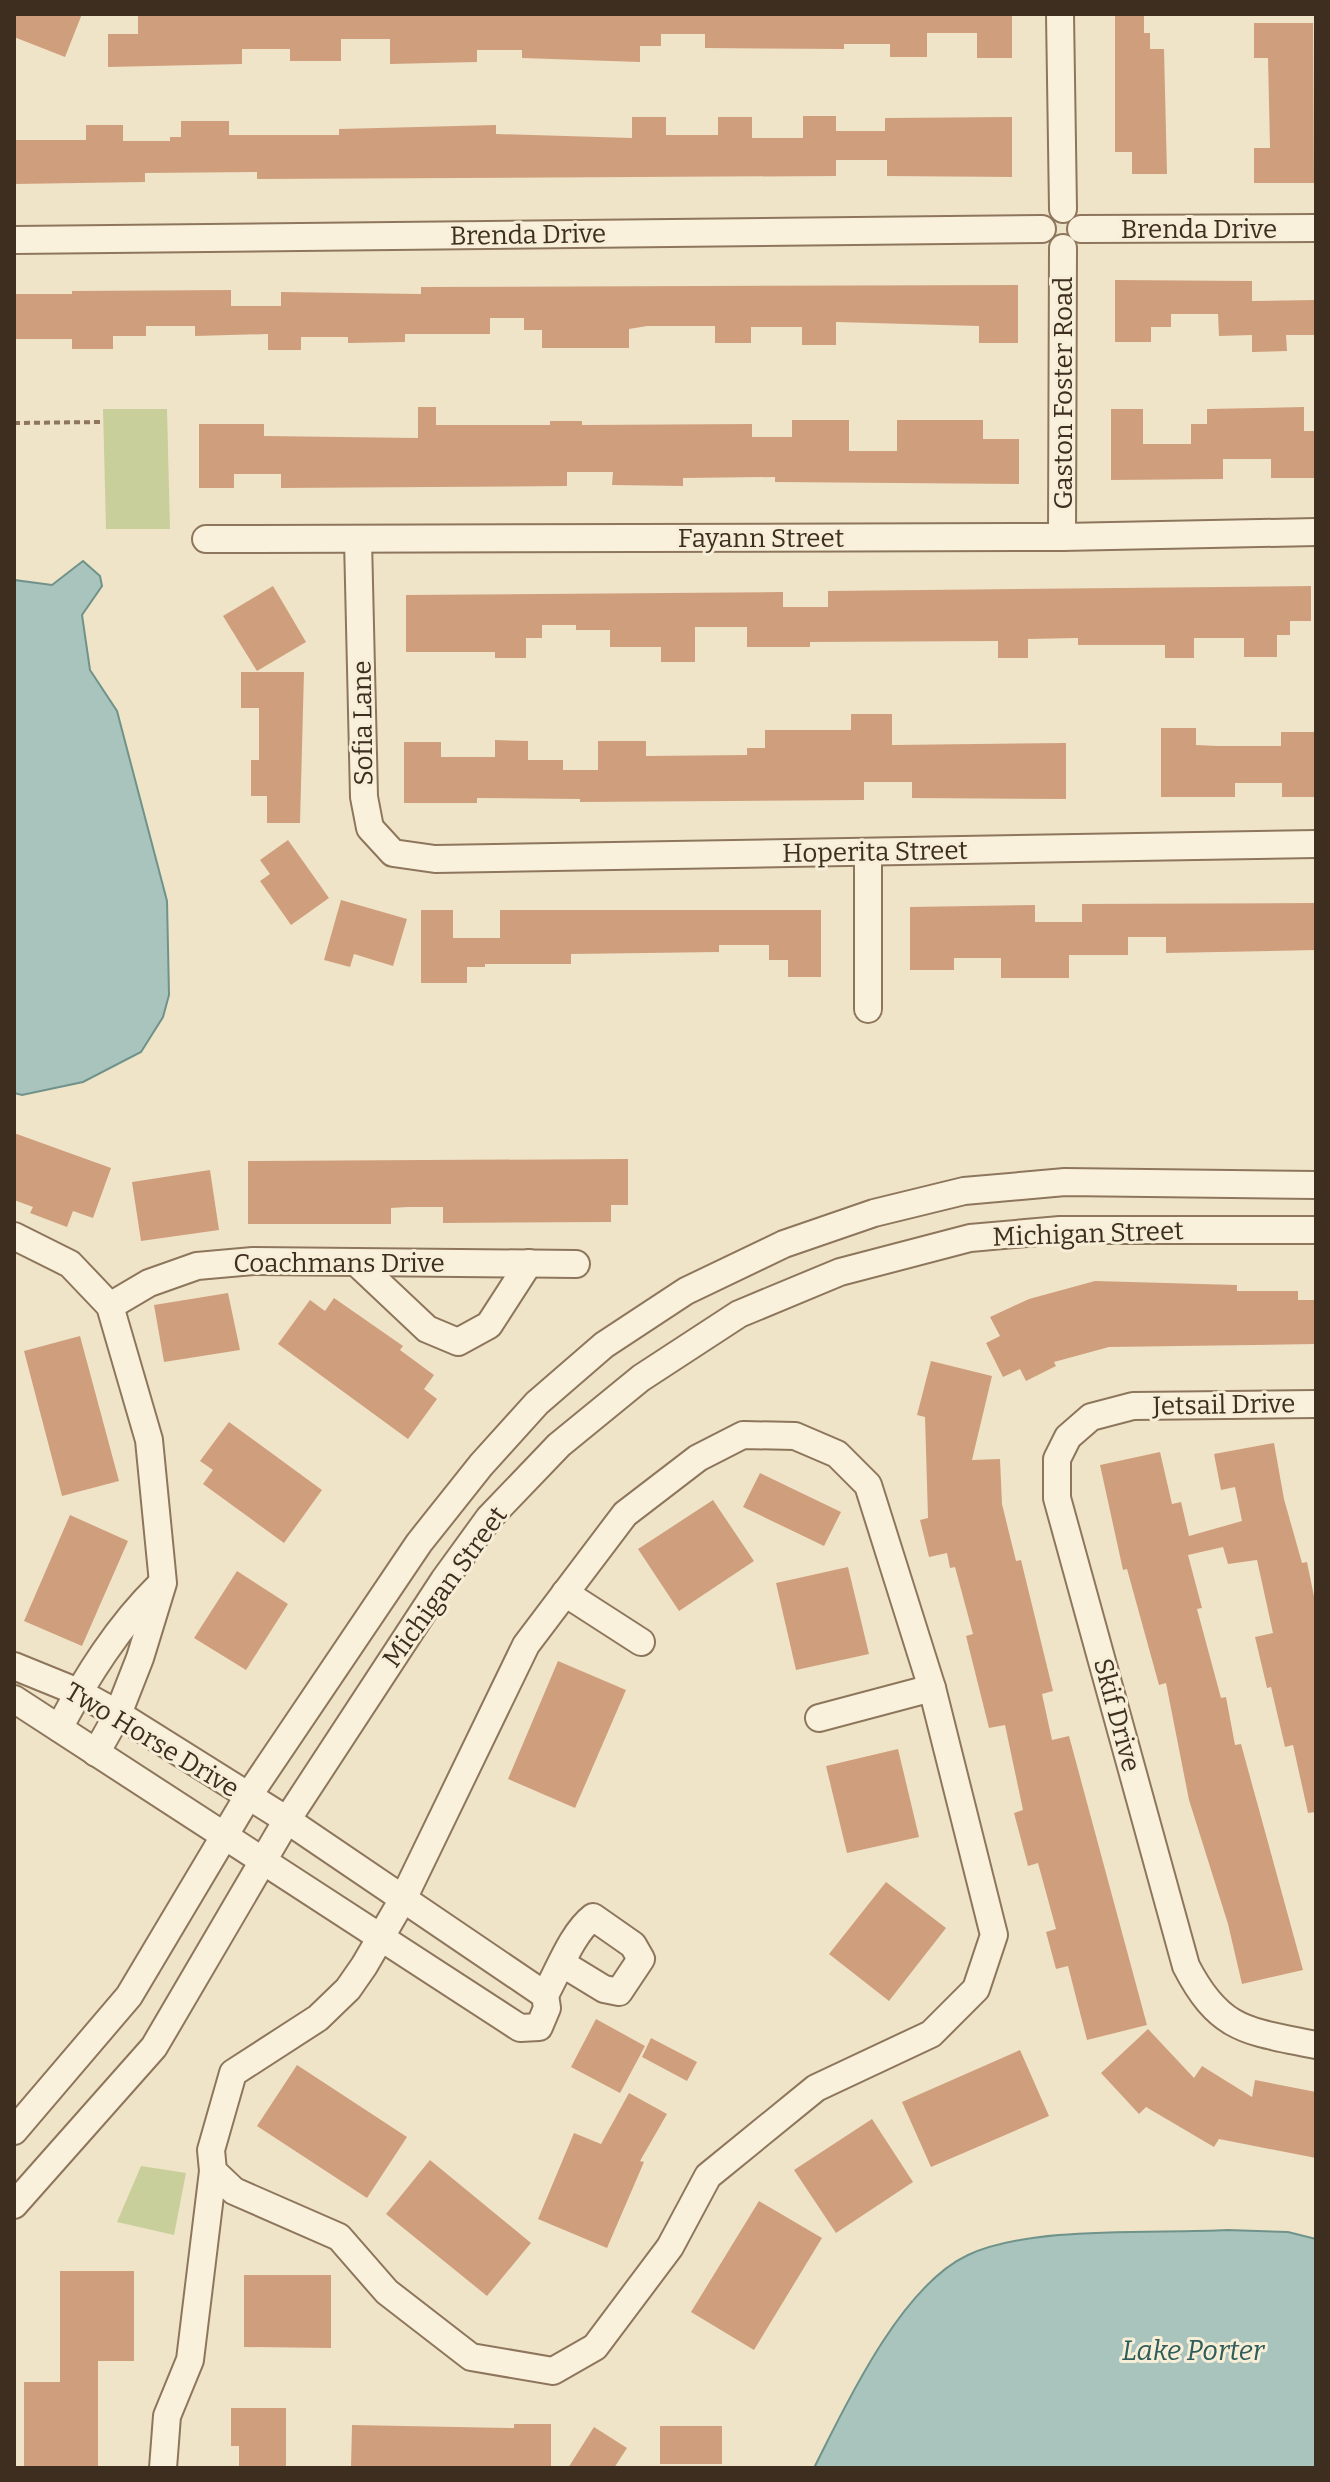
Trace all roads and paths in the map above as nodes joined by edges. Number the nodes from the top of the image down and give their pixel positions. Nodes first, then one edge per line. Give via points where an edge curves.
1 (1060, 14) edge
2 (1063, 209) junction
3 (1316, 228) edge
4 (1042, 229) junction
5 (1072, 239) junction
6 (14, 240) edge
7 (103, 422) dead end
8 (14, 423) edge
9 (1316, 532) edge
10 (1062, 537) junction
11 (206, 539) dead end
12 (358, 540) junction
13 (1316, 844) edge
14 (868, 852) junction
15 (435, 859) joint
16 (868, 1009) dead end
17 (1316, 1185) edge
18 (1316, 1230) edge
19 (14, 1236) edge
20 (356, 1262) junction
21 (529, 1263) junction
22 (576, 1264) dead end
23 (110, 1306) junction
24 (1316, 1404) edge
25 (1133, 1406) joint
26 (163, 1583) junction
27 (565, 1593) junction
28 (641, 1642) dead end
29 (14, 1666) edge
30 (932, 1688) junction
31 (78, 1692) junction
32 (14, 1699) edge
33 (118, 1714) junction
34 (819, 1718) dead end
35 (59, 1728) junction
36 (96, 1753) junction
37 (247, 1798) junction
38 (287, 1820) junction
39 (223, 1837) junction
40 (261, 1862) junction
41 (403, 1899) junction
42 (380, 1938) junction
43 (563, 1964) dead end
44 (545, 1995) junction
45 (1316, 2045) edge
46 (14, 2131) edge
47 (213, 2171) junction
48 (14, 2205) edge
49 (163, 2468) edge

1 - 2 street
2 - 4 street via 1047,216
2 - 5 street via 1076,214
3 - 5 street, Brenda Drive
4 - 5 street via 1051,245
4 - 6 street, Brenda Drive
5 - 10 street, Gaston Foster Road
7 - 8 path
9 - 10 street, Fayann Street
10 - 12 street, Fayann Street
11 - 12 street, Fayann Street
12 - 15 street, Sofia Lane via 364,797 370,828 393,853
13 - 14 street, Hoperita Street
14 - 15 street, Hoperita Street
14 - 16 street
17 - 37 street, Michigan Street via 1065,1182 964,1191 874,1213 784,1244 686,1291 604,1345 537,1403 481,1465 419,1543
18 - 38 street, Michigan Street via 1060,1230 970,1238 840,1272 739,1314 629,1388 559,1445 489,1518
19 - 23 street via 70,1264
20 - 21 street, Coachmans Drive
20 - 21 street via 427,1329 458,1342 489,1325
20 - 23 street, Coachmans Drive via 197,1266 149,1283
21 - 22 street, Coachmans Drive
23 - 26 street via 149,1440
24 - 25 street, Jetsail Drive
25 - 45 street, Skif Drive via 1091,1417 1068,1437 1057,1459 1057,1498 1186,1966 1203,1999 1226,2019 1257,2033
26 - 31 street via 132,1613
26 - 33 street
27 - 28 street
27 - 30 street via 625,1514 698,1458 743,1435 795,1436 837,1454 868,1485
27 - 41 street via 526,1645
29 - 31 street, Two Horse Drive
30 - 34 street
30 - 47 street via 994,1935 976,1989 931,2034 816,2088 708,2176 670,2247 595,2347 553,2371 471,2357 387,2292 339,2237 234,2191
31 - 33 street, Two Horse Drive
31 - 35 street
32 - 35 street, Two Horse Drive
33 - 36 street
33 - 37 street, Two Horse Drive
35 - 36 street, Two Horse Drive
36 - 39 street, Two Horse Drive
37 - 38 street, Two Horse Drive
37 - 39 street, Michigan Street
38 - 40 street, Michigan Street
38 - 41 street, Two Horse Drive
39 - 40 street, Two Horse Drive
39 - 46 street, Michigan Street via 129,1996
40 - 42 street, Two Horse Drive
40 - 48 street, Michigan Street via 154,2047
41 - 42 street
41 - 44 street, Two Horse Drive
42 - 44 street, Two Horse Drive via 520,2028 539,2027 547,2008
42 - 47 street via 348,1989 318,2018 233,2073 211,2150
43 - 44 street
47 - 49 street via 190,2360 167,2416

